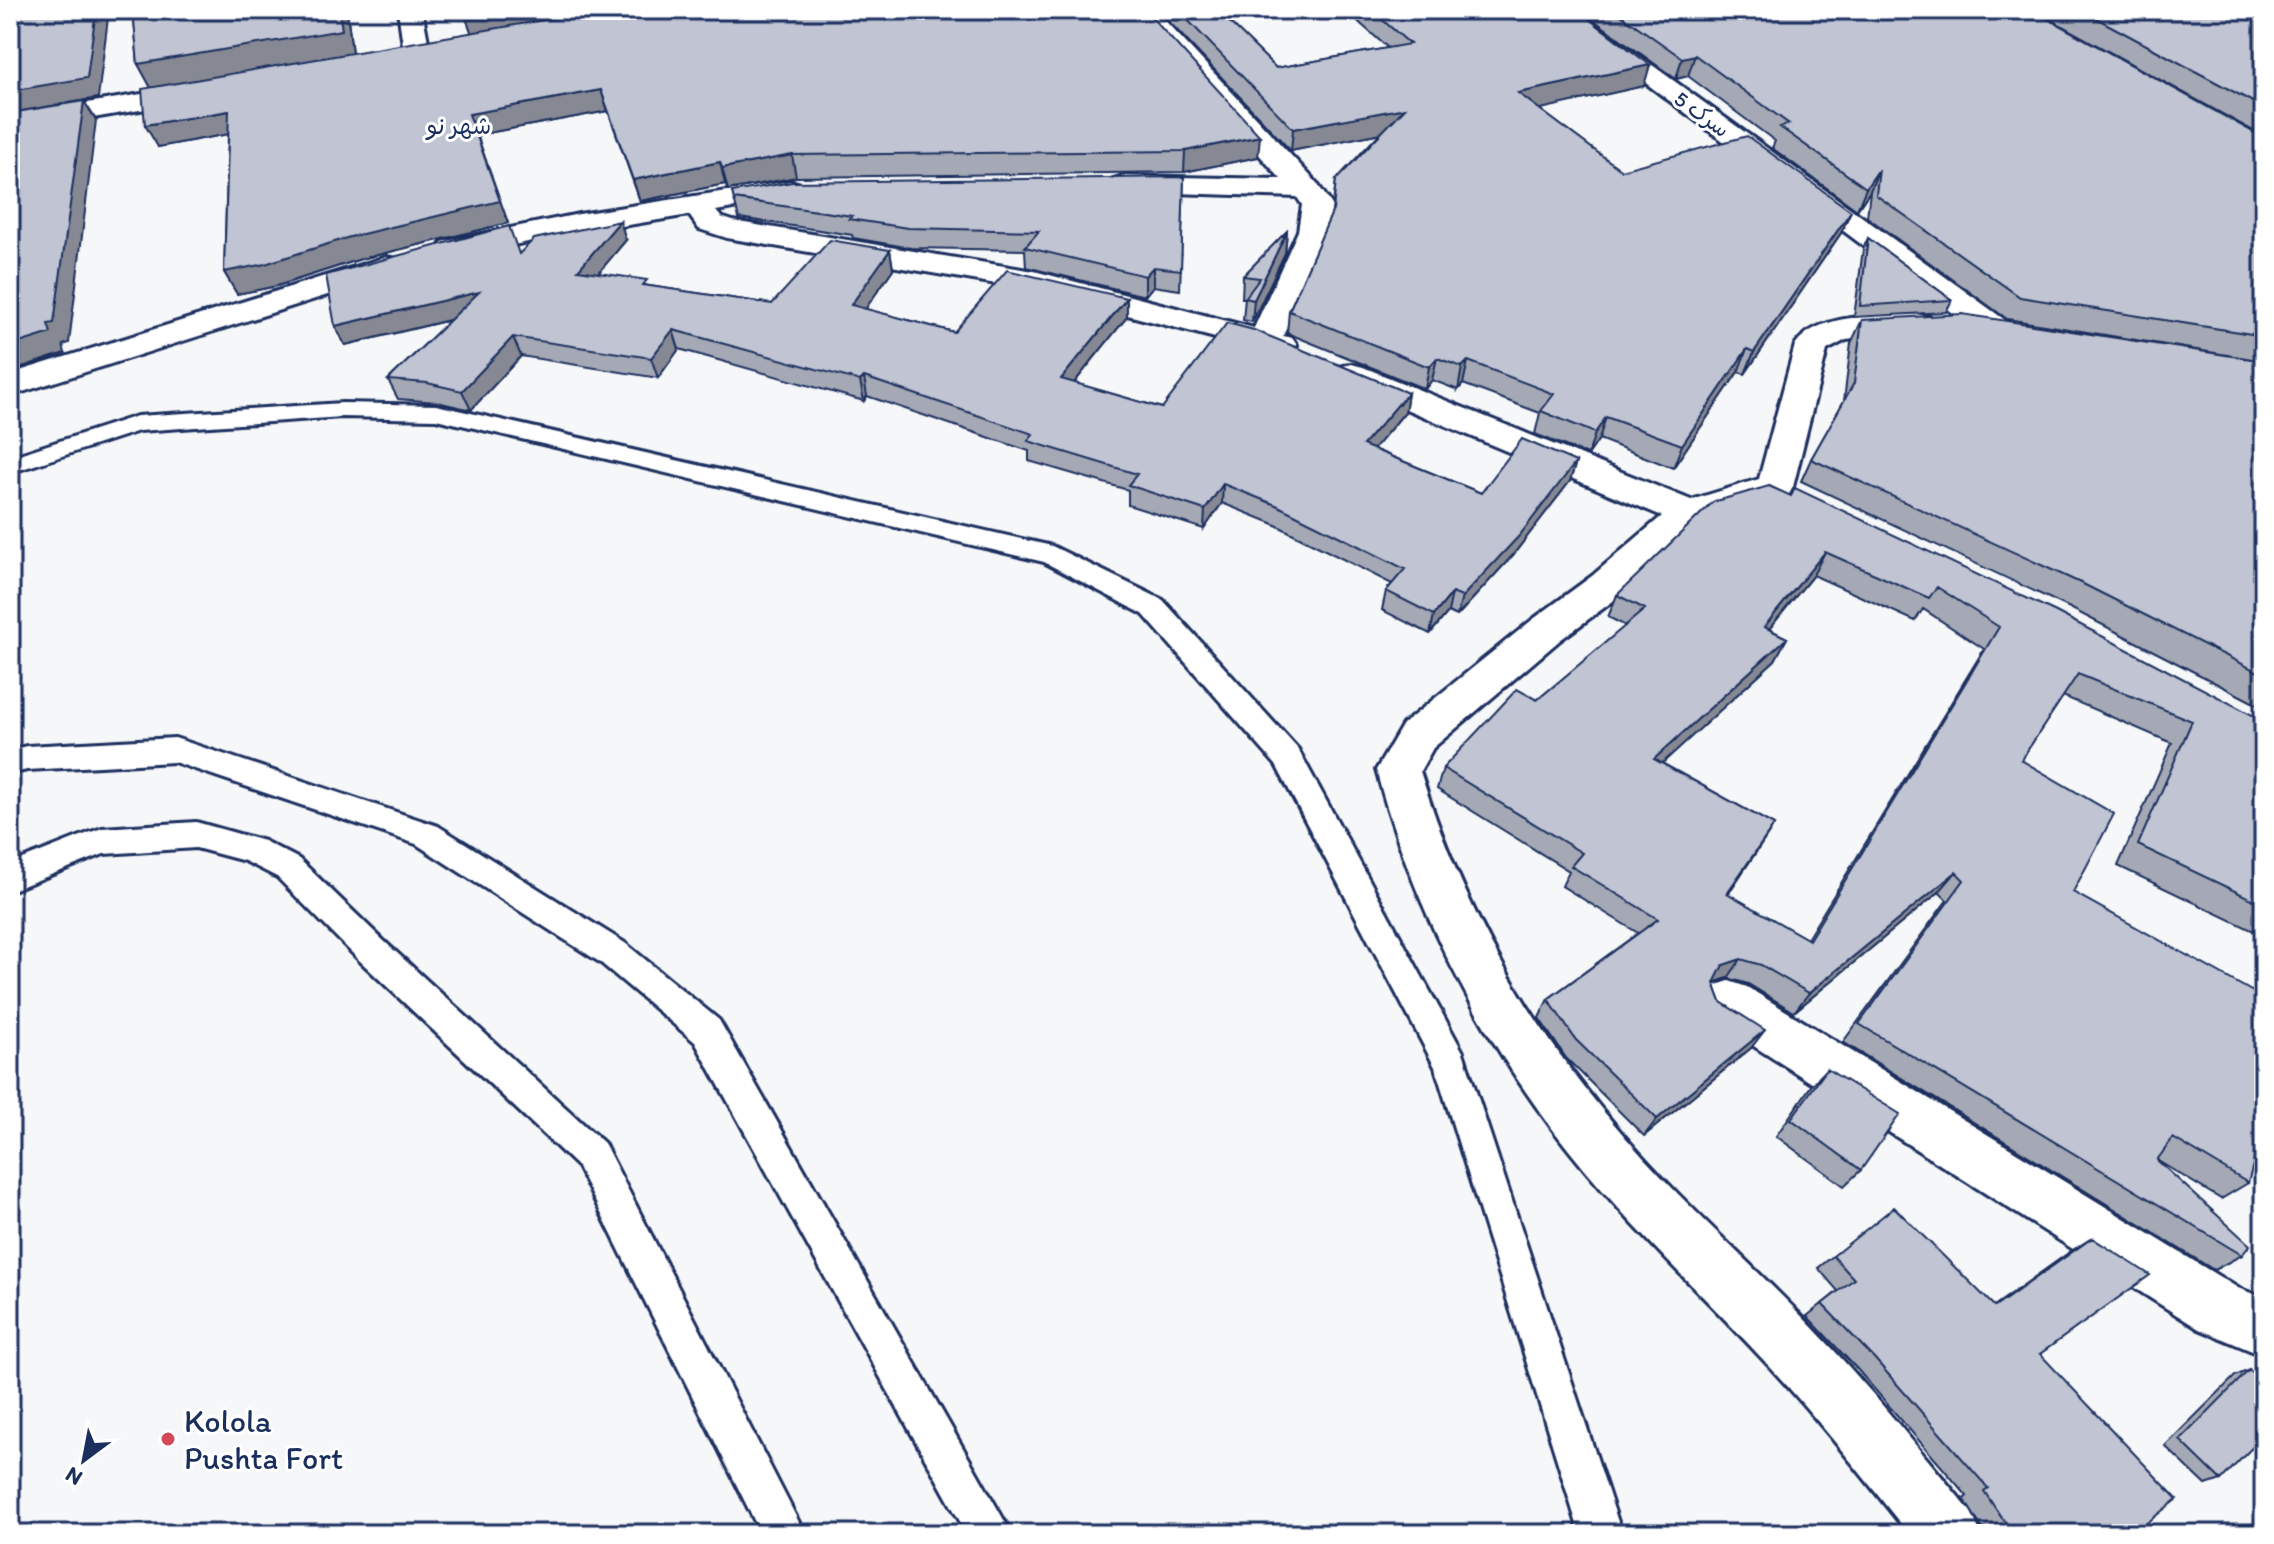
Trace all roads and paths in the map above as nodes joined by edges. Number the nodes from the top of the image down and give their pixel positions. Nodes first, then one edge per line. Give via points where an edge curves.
1 (410, 10) edge
2 (1141, 10) edge
3 (1560, 10) edge
4 (449, 47) edge
5 (417, 52) junction
6 (387, 58) edge
7 (223, 88) edge
8 (10, 124) edge
9 (1099, 185) edge
10 (1306, 188) junction
11 (812, 189) edge
12 (698, 207) junction
13 (2000, 332) junction
14 (2035, 337) edge
15 (1265, 339) junction
16 (10, 385) edge
17 (10, 465) edge
18 (1689, 513) junction
19 (10, 762) edge
20 (10, 878) edge
21 (1729, 1003) edge
22 (2264, 1327) edge
23 (784, 1534) edge
24 (991, 1534) edge
25 (1601, 1534) edge
26 (1949, 1534) edge

1 - 5 street
2 - 10 street
3 - 13 street, سرک 5
4 - 5 street
5 - 6 street
7 - 8 street
9 - 10 street
10 - 15 street via 1317,205 1313,231
11 - 12 street
12 - 15 street via 710,223 727,229 1034,281
12 - 16 street via 521,232 425,256
13 - 14 street
13 - 18 street via 1924,323 1823,337 1812,345 1789,494
15 - 18 street
17 - 25 lane via 137,424 342,410 436,412 1052,555 1153,607 1287,757 1451,1063
18 - 26 street via 1418,736 1398,770 1413,827 1462,941 1519,1042 1608,1156 1817,1375
19 - 24 lane via 175,750 427,835 613,953 707,1031
20 - 23 lane via 102,841 196,835 253,850 288,868 591,1155
21 - 22 street via 2219,1309

